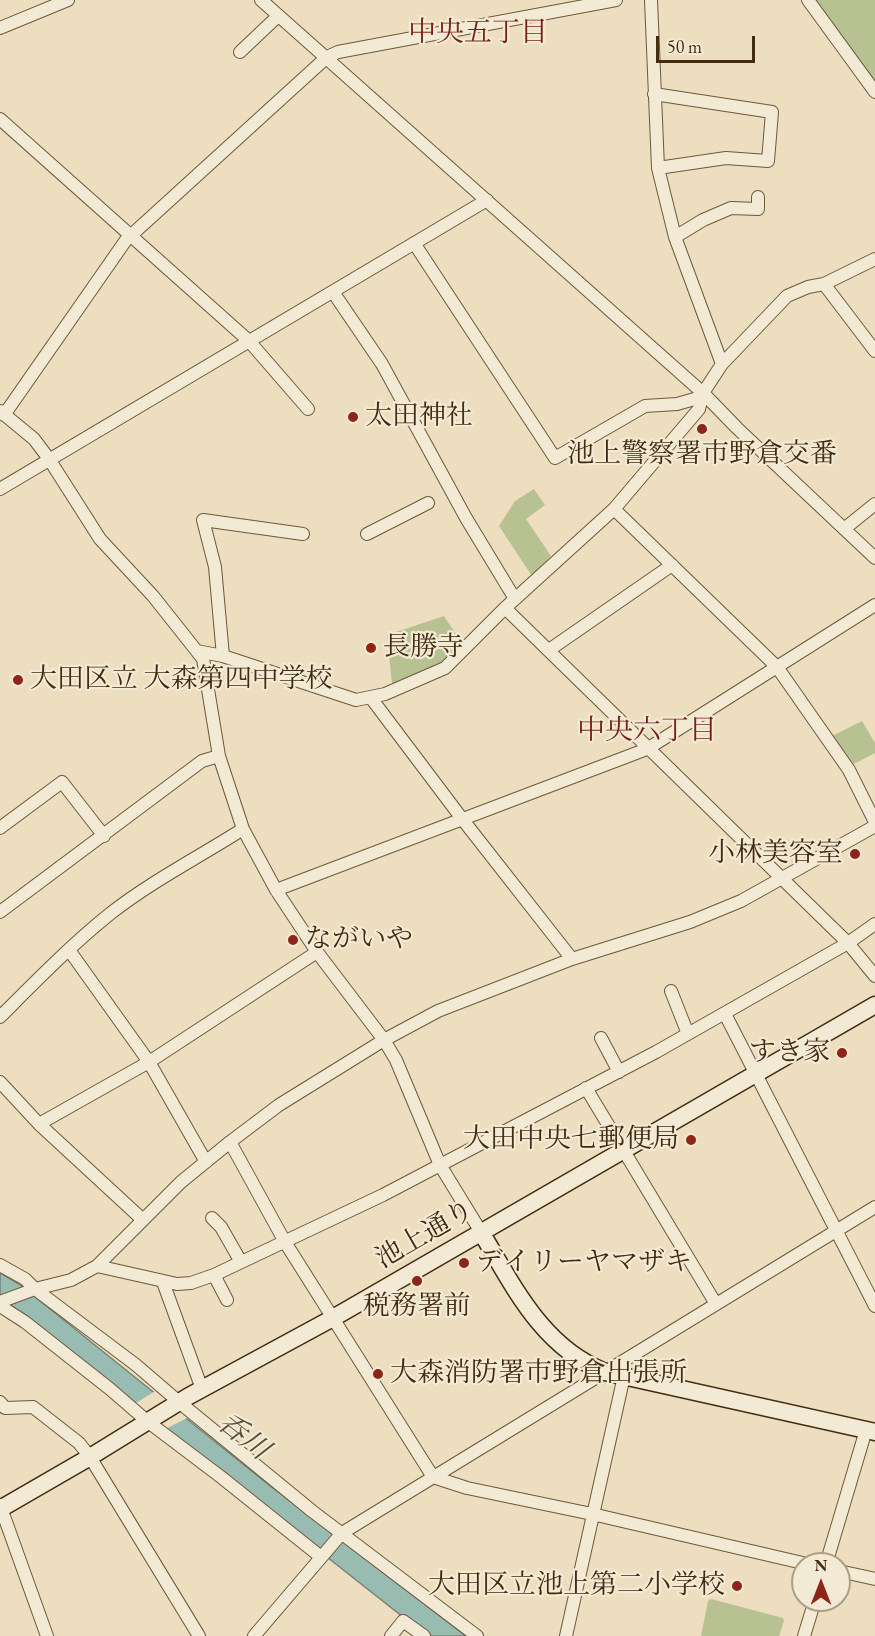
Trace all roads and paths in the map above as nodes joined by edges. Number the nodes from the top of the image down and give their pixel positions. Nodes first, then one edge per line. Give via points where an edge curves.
1 (68, 0) edge
2 (261, 0) edge
3 (615, 0) edge
4 (651, 0) edge
5 (808, 0) edge
6 (45, 4) edge
7 (278, 16) junction
8 (0, 28) edge
9 (240, 52) dead end
10 (327, 57) junction
11 (875, 92) edge
12 (654, 94) junction
13 (0, 119) edge
14 (658, 168) junction
15 (758, 197) dead end
16 (487, 200) junction
17 (130, 235) junction
18 (675, 237) junction
19 (414, 243) junction
20 (875, 259) edge
21 (824, 284) junction
22 (333, 292) junction
23 (249, 341) junction
24 (875, 351) edge
25 (722, 364) junction
26 (703, 393) junction
27 (308, 409) dead end
28 (2, 413) edge
29 (49, 459) junction
30 (0, 489) edge
31 (428, 503) dead end
32 (875, 504) edge
33 (614, 509) junction
34 (844, 529) junction
35 (303, 534) dead end
36 (367, 534) dead end
37 (875, 558) edge
38 (672, 565) junction
39 (515, 599) junction
40 (875, 605) edge
41 (505, 608) junction
42 (549, 650) junction
43 (197, 651) junction
44 (223, 656) junction
45 (777, 667) junction
46 (371, 698) junction
47 (650, 747) junction
48 (219, 756) junction
49 (463, 820) junction
50 (875, 824) edge
51 (0, 828) edge
52 (243, 829) junction
53 (104, 836) junction
54 (780, 877) junction
55 (276, 890) junction
56 (0, 912) edge
57 (875, 924) edge
58 (848, 943) junction
59 (69, 950) junction
60 (317, 952) junction
61 (572, 959) junction
62 (875, 976) edge
63 (671, 991) dead end
64 (875, 1005) edge
65 (725, 1014) junction
66 (0, 1017) edge
67 (688, 1034) junction
68 (601, 1038) dead end
69 (384, 1040) junction
70 (149, 1062) junction
71 (619, 1071) junction
72 (757, 1073) junction
73 (0, 1082) edge
74 (586, 1088) junction
75 (39, 1124) junction
76 (230, 1142) junction
77 (623, 1150) junction
78 (206, 1162) junction
79 (440, 1165) junction
80 (875, 1207) edge
81 (212, 1218) dead end
82 (143, 1220) junction
83 (836, 1231) junction
84 (481, 1233) junction
85 (285, 1242) junction
86 (241, 1262) junction
87 (0, 1265) edge
88 (97, 1266) junction
89 (214, 1275) junction
90 (163, 1282) junction
91 (33, 1290) junction
92 (227, 1300) dead end
93 (0, 1304) edge
94 (716, 1304) junction
95 (875, 1306) edge
96 (333, 1318) junction
97 (605, 1372) junction
98 (624, 1376) junction
99 (202, 1389) junction
100 (0, 1402) edge
101 (177, 1403) junction
102 (148, 1420) junction
103 (870, 1431) edge
104 (90, 1457) junction
105 (433, 1477) junction
106 (0, 1508) edge
107 (592, 1514) junction
108 (340, 1534) junction
109 (830, 1552) edge
110 (321, 1557) junction
111 (791, 1560) edge
112 (851, 1574) edge
113 (875, 1579) edge
114 (811, 1612) edge
115 (47, 1636) edge
116 (199, 1636) edge
117 (254, 1636) edge
118 (391, 1636) edge
119 (424, 1636) edge
120 (477, 1636) edge
121 (566, 1636) edge
122 (804, 1636) edge

1 - 6 street
2 - 7 street
3 - 10 street
4 - 12 street
5 - 11 street
6 - 8 street
7 - 9 street
7 - 10 street
10 - 16 street
10 - 17 street
12 - 14 street
12 - 14 street via 772,112 768,161 726,158
13 - 17 street
14 - 18 street
15 - 18 street via 758,208 731,208
16 - 19 street
16 - 26 street
17 - 23 street
17 - 28 street
18 - 25 street
19 - 22 street
19 - 26 street via 555,458 645,406 677,404
20 - 21 street
21 - 24 street
21 - 25 street via 786,296
22 - 23 street
22 - 39 street via 382,364
23 - 27 street
23 - 29 street
25 - 26 street
26 - 33 street via 699,409
26 - 34 street
28 - 29 street via 34,439
29 - 30 street
29 - 43 street via 100,539
31 - 36 street
32 - 34 street
33 - 38 street
33 - 39 street
34 - 37 street
35 - 44 street via 203,520 215,567
38 - 42 street
38 - 45 street
39 - 41 street
40 - 45 street
41 - 42 street
41 - 46 street via 445,668
42 - 47 street
43 - 44 street
43 - 48 street via 203,658
44 - 46 street via 356,700
45 - 47 street
45 - 50 street via 849,770
46 - 49 street
47 - 49 street
47 - 54 street
48 - 52 street
48 - 53 street via 202,760
49 - 55 street
49 - 61 street
50 - 54 street
51 - 53 street via 62,782
52 - 55 street
52 - 59 street via 149,886
53 - 56 street
54 - 58 street
54 - 61 street via 741,901 690,922
55 - 60 street
57 - 58 street
58 - 62 street
58 - 65 street
59 - 66 street
59 - 70 street
60 - 69 street
60 - 70 street
61 - 69 street via 438,1011
63 - 67 street
64 - 72 main road, 池上通り
65 - 67 street
65 - 72 street
67 - 71 street
68 - 71 street
69 - 76 street via 279,1105
69 - 79 street
70 - 75 street
70 - 78 street
71 - 74 street
72 - 77 main road, 池上通り
72 - 83 street
73 - 75 street
74 - 77 street
74 - 79 street
75 - 82 street
76 - 78 street
76 - 85 street
77 - 84 main road, 池上通り
77 - 94 street
78 - 82 street
79 - 84 street
79 - 85 street
80 - 83 street
81 - 86 street via 222,1227
82 - 88 street
83 - 94 street
83 - 95 street
84 - 96 main road, 池上通り
84 - 97 main road via 538,1323 562,1348 586,1365
85 - 86 street
85 - 96 street
86 - 89 street
87 - 91 street via 25,1279
88 - 90 street
88 - 91 street via 71,1280
89 - 90 street via 191,1283
89 - 92 street
90 - 99 street
91 - 93 street
91 - 101 street via 136,1365
93 - 102 street
94 - 97 street
96 - 99 main road, 池上通り
96 - 105 street
97 - 98 main road
97 - 105 street
98 - 103 main road
98 - 107 street
99 - 101 main road, 池上通り
100 - 104 street via 5,1408 33,1407 79,1443
101 - 102 main road, 池上通り
101 - 108 street
102 - 104 main road, 池上通り
102 - 110 street
103 - 109 street
104 - 106 main road, 池上通り
104 - 116 street
105 - 107 street via 467,1488
105 - 108 street
106 - 115 street
107 - 111 street
107 - 121 street
108 - 110 street
108 - 120 street
110 - 117 street
112 - 113 street
114 - 122 street
118 - 119 street via 403,1621

